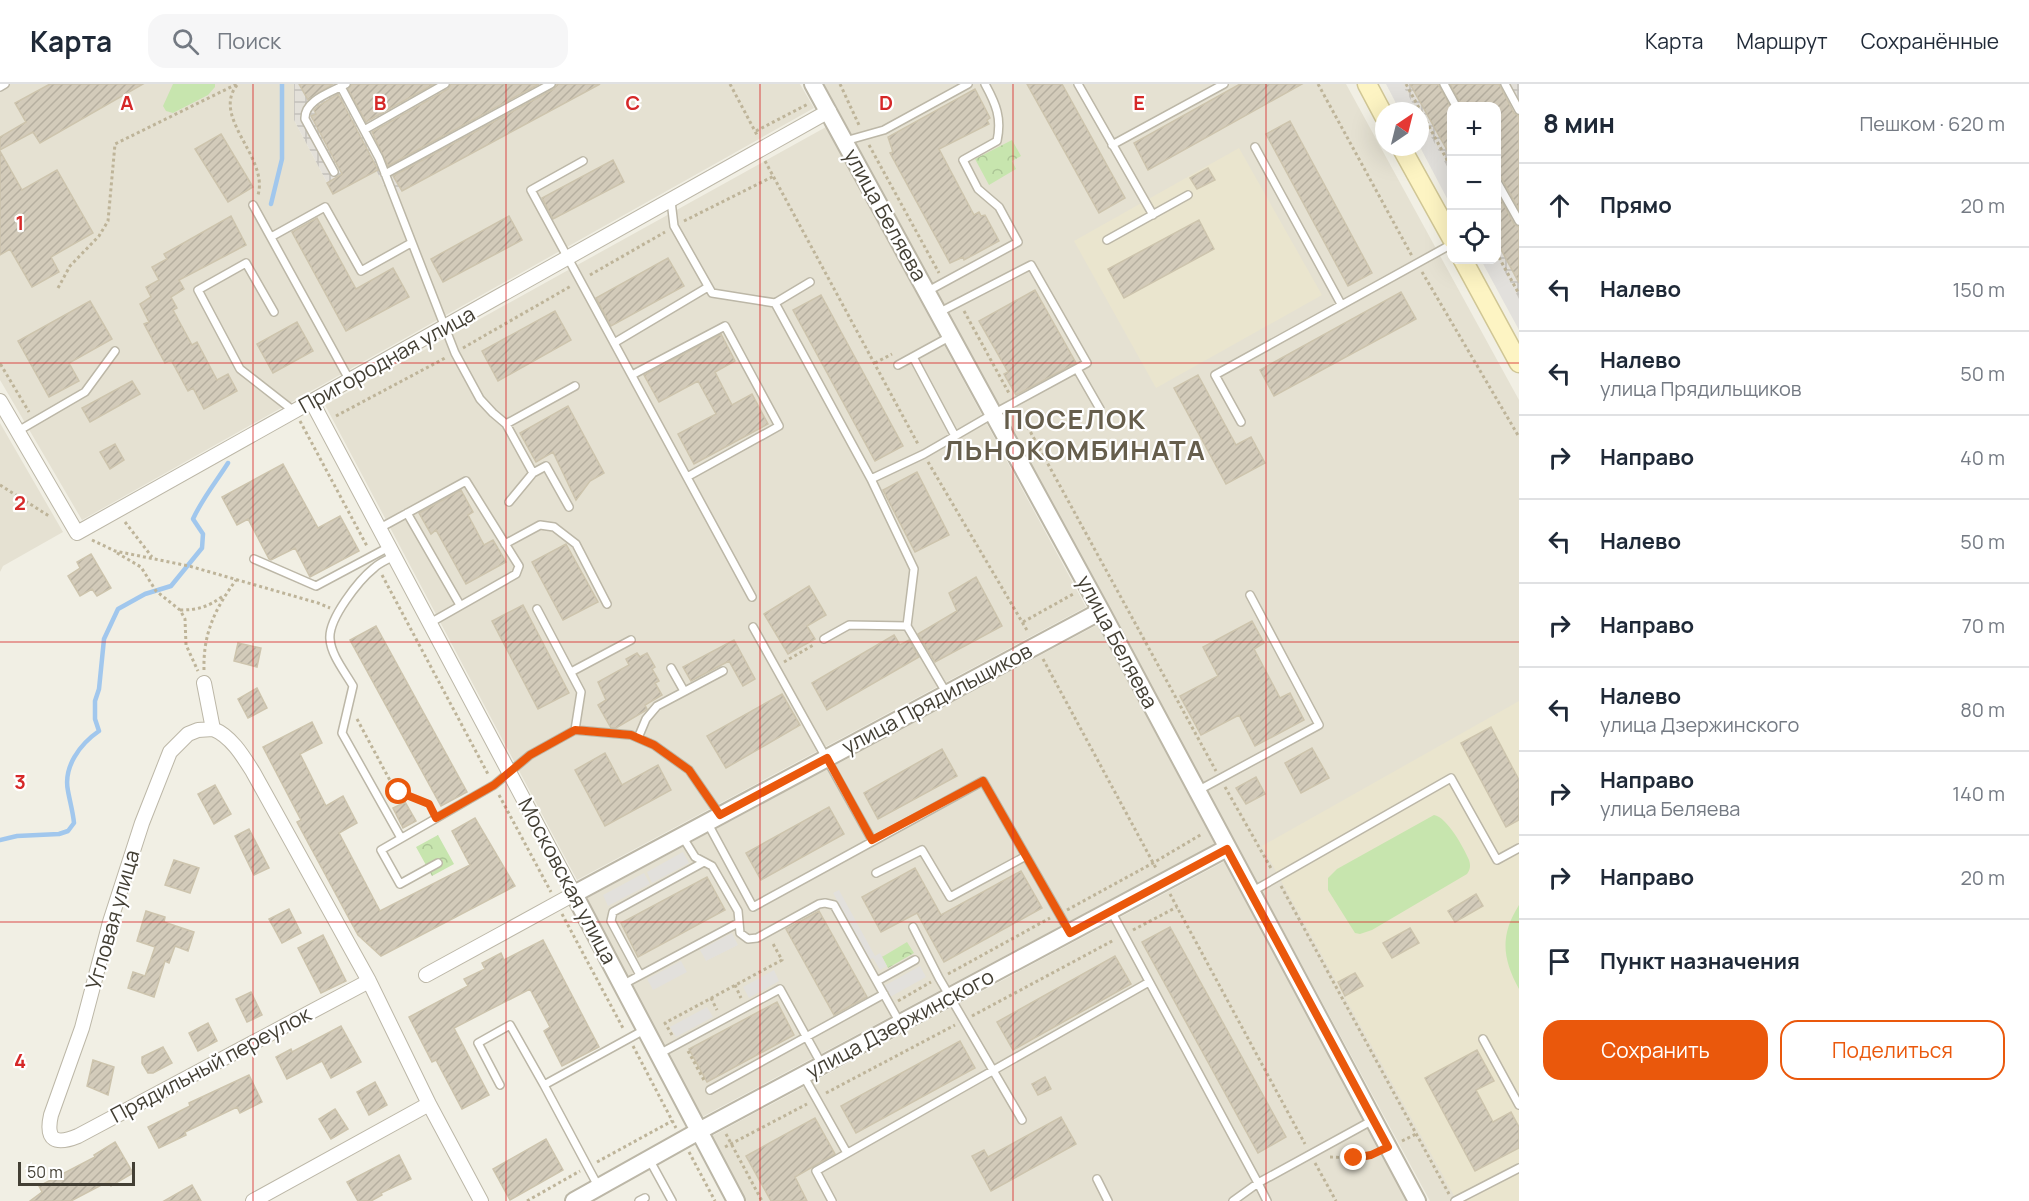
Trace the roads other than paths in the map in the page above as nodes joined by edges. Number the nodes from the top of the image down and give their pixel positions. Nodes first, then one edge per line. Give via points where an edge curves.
1 (5, 84) edge
2 (445, 84) edge
3 (551, 84) edge
4 (968, 84) edge
5 (985, 84) edge
6 (1078, 84) edge
7 (1224, 84) edge
8 (1367, 84) edge
9 (1444, 84) edge
10 (1505, 84) edge
11 (343, 86) edge
12 (0, 87) edge
13 (821, 98) edge
14 (1377, 102) edge
15 (1454, 102) edge
16 (1519, 110) edge
17 (364, 130) junction
18 (845, 141) junction
19 (1112, 145) junction
20 (1255, 147) dead end
21 (1406, 156) edge
22 (583, 161) dead end
23 (334, 172) dead end
24 (386, 174) junction
25 (1501, 187) edge
26 (1188, 195) dead end
27 (671, 201) junction
28 (253, 205) road end
29 (1153, 215) junction
30 (1519, 221) edge
31 (1447, 230) edge
32 (271, 237) junction
33 (1107, 240) dead end
34 (411, 243) junction
35 (1447, 247) edge
36 (567, 259) junction
37 (1465, 264) edge
38 (810, 282) dead end
39 (708, 287) junction
40 (927, 292) junction
41 (775, 303) junction
42 (1341, 304) junction
43 (274, 312) dead end
44 (938, 313) junction
45 (445, 327) junction
46 (951, 336) junction
47 (614, 342) junction
48 (115, 351) dead end
49 (914, 357) junction
50 (1519, 363) edge
51 (898, 365) dead end
52 (1077, 369) junction
53 (632, 375) junction
54 (350, 381) junction
55 (575, 386) dead end
56 (312, 402) junction
57 (1, 403) edge
58 (1100, 409) dead end
59 (295, 412) junction
60 (993, 414) junction
61 (1241, 422) dead end
62 (506, 424) junction
63 (18, 431) junction
64 (955, 436) junction
65 (533, 473) junction
66 (687, 477) junction
67 (871, 479) junction
68 (509, 502) dead end
69 (569, 507) dead end
70 (407, 513) junction
71 (380, 528) junction
72 (506, 544) junction
73 (392, 551) junction
74 (254, 559) dead end
75 (1250, 595) dead end
76 (752, 597) dead end
77 (608, 604) dead end
78 (460, 605) junction
79 (537, 609) dead end
80 (1101, 611) junction
81 (430, 623) junction
82 (907, 626) junction
83 (753, 627) dead end
84 (824, 639) road end
85 (631, 640) dead end
86 (671, 668) dead end
87 (723, 670) dead end
88 (571, 672) junction
89 (204, 683) road end
90 (684, 691) junction
91 (947, 694) junction
92 (213, 729) junction
93 (575, 730) junction
94 (638, 738) junction
95 (827, 758) junction
96 (509, 771) junction
97 (1196, 791) junction
98 (713, 819) junction
99 (682, 836) junction
100 (401, 838) junction
101 (872, 840) junction
102 (1519, 848) edge
103 (1227, 849) junction
104 (1026, 856) junction
105 (704, 862) junction
106 (438, 863) dead end
107 (876, 873) dead end
108 (1251, 892) junction
109 (574, 894) junction
110 (1111, 911) junction
111 (738, 923) junction
112 (913, 927) dead end
113 (1070, 933) junction
114 (915, 960) dead end
115 (426, 975) dead end
116 (640, 975) junction
117 (369, 981) junction
118 (877, 981) junction
119 (1149, 982) junction
120 (622, 985) junction
121 (884, 994) junction
122 (951, 997) junction
123 (900, 1023) junction
124 (646, 1029) junction
125 (806, 1037) junction
126 (1483, 1039) dead end
127 (659, 1054) junction
128 (822, 1065) junction
129 (994, 1070) junction
130 (803, 1076) junction
131 (500, 1085) dead end
132 (544, 1085) junction
133 (710, 1090) road end
134 (429, 1104) junction
135 (1519, 1105) edge
136 (1022, 1120) dead end
137 (1373, 1120) junction
138 (699, 1131) junction
139 (52, 1137) joint
140 (847, 1153) junction
141 (648, 1159) junction
142 (1519, 1168) edge
143 (1097, 1179) dead end
144 (1258, 1183) junction
145 (599, 1187) junction
146 (253, 1201) edge
147 (481, 1201) edge
148 (575, 1201) edge
149 (672, 1201) edge
150 (736, 1201) edge
151 (832, 1201) edge
152 (1108, 1201) edge
153 (1233, 1201) edge
154 (1267, 1201) edge
155 (1417, 1201) edge
156 (1454, 1201) edge

1 - 12 lane
2 - 17 lane
3 - 24 lane
4 - 18 lane via 884,130
5 - 40 lane via 1000,118 997,141 963,160 978,189 999,207 1018,242
6 - 19 lane
7 - 19 lane
8 - 14 main road
9 - 15 lane
10 - 16 lane
11 - 17 lane
11 - 23 lane via 312,103 305,113
13 - 18 street, улица Беляева
13 - 27 street, Пригородная улица
17 - 24 lane
18 - 40 street, улица Беляева
19 - 29 lane
20 - 42 lane
21 - 31 main road
22 - 36 lane via 531,190
24 - 34 lane
25 - 30 lane
26 - 29 lane
27 - 36 street, Пригородная улица
27 - 39 lane via 674,226
28 - 32 lane
29 - 33 lane
32 - 34 lane via 325,207 361,271
32 - 54 lane
34 - 45 lane
35 - 42 lane
36 - 45 street, Пригородная улица
36 - 47 lane
37 - 50 main road
38 - 41 lane
39 - 41 lane via 712,293
39 - 47 lane
40 - 44 street, улица Беляева
41 - 67 lane
42 - 61 lane via 1215,375
43 - 59 lane via 246,263 198,290 240,369
44 - 46 street, улица Беляева
44 - 52 lane via 1031,265 1087,363
45 - 54 street, Пригородная улица
45 - 62 lane via 480,399
46 - 49 lane
46 - 60 street, улица Беляева
47 - 53 lane
48 - 63 lane via 85,393
49 - 51 lane
49 - 64 lane
52 - 58 lane
52 - 60 lane
53 - 66 lane
53 - 66 lane via 725,326 779,426
54 - 56 street, Пригородная улица
55 - 62 lane
56 - 59 street, Пригородная улица
56 - 71 street, Московская улица
57 - 63 street
59 - 63 street, Пригородная улица via 76,533
60 - 64 lane
60 - 80 street, улица Беляева
62 - 65 lane
64 - 67 lane
65 - 68 lane
65 - 69 lane via 546,466
66 - 76 lane
67 - 82 lane via 914,569
70 - 71 lane
70 - 72 lane via 466,481
70 - 78 lane
71 - 73 street, Московская улица
72 - 77 lane via 540,525 554,527 576,544
72 - 78 lane via 519,566 518,572
73 - 74 lane via 372,556 316,586
73 - 81 street, Московская улица
73 - 100 lane via 360,583 339,612 330,639 352,686 342,733
75 - 97 lane via 1319,725
78 - 81 lane
79 - 88 lane
80 - 91 street, улица Прядильщиков
80 - 97 street, улица Беляева
81 - 96 street, Московская улица
82 - 84 lane via 849,625
82 - 91 lane
83 - 95 lane
85 - 88 lane
86 - 90 lane
87 - 90 lane
88 - 93 lane via 581,692
89 - 92 street
90 - 94 lane via 657,706
91 - 95 street, улица Прядильщиков
92 - 117 street via 236,747 254,772
92 - 139 street, Угловая улица via 198,730 179,742 170,752 155,788 110,922 82,1028 51,1115 48,1130
93 - 94 lane
93 - 96 lane
94 - 98 lane via 689,770
95 - 98 street, улица Прядильщиков
95 - 101 lane
96 - 100 lane via 494,785
96 - 109 street, Московская улица
97 - 103 street, улица Беляева
98 - 99 street, улица Прядильщиков
98 - 101 lane via 753,907
99 - 105 lane via 695,857
99 - 109 street, улица Прядильщиков
100 - 106 lane via 381,850 400,884
101 - 104 lane via 983,781
102 - 108 lane via 1497,860 1451,778
103 - 108 street, улица Беляева
103 - 110 street, улица Дзержинского
104 - 107 lane via 950,897 922,850
104 - 113 lane
105 - 111 lane via 712,866 738,911
105 - 116 lane via 615,909 611,915
108 - 137 street, улица Беляева
109 - 115 street, улица Прядильщиков
109 - 120 street, Московская улица
110 - 113 street, улица Дзержинского
110 - 119 lane
111 - 116 lane
111 - 118 lane via 740,933 748,939 757,938 819,904 834,905
112 - 122 lane
113 - 122 street, улица Дзержинского
114 - 118 lane
116 - 120 lane
117 - 134 street
117 - 139 street, Прядильный переулок via 78,1136 65,1142
118 - 121 lane
119 - 129 lane
119 - 144 lane
120 - 124 street, Московская улица
121 - 123 lane
121 - 125 lane
122 - 123 street, улица Дзержинского
122 - 129 lane
123 - 128 street, улица Дзержинского
124 - 127 street, Московская улица
124 - 132 lane
125 - 127 lane via 780,989
125 - 128 lane
125 - 133 lane
126 - 135 lane
127 - 138 street, Московская улица
128 - 130 street, улица Дзержинского
129 - 136 lane
129 - 140 lane
130 - 138 street, улица Дзержинского
130 - 140 lane
131 - 132 lane via 478,1043 510,1025
132 - 145 lane
134 - 146 street
134 - 147 street
137 - 144 lane
137 - 155 street, улица Беляева
138 - 141 street, улица Дзержинского
138 - 150 street, Московская улица
140 - 151 lane via 816,1171
141 - 145 street, улица Дзержинского
141 - 149 lane
142 - 156 lane
143 - 152 lane
144 - 153 lane
144 - 154 lane
145 - 148 street, улица Дзержинского

